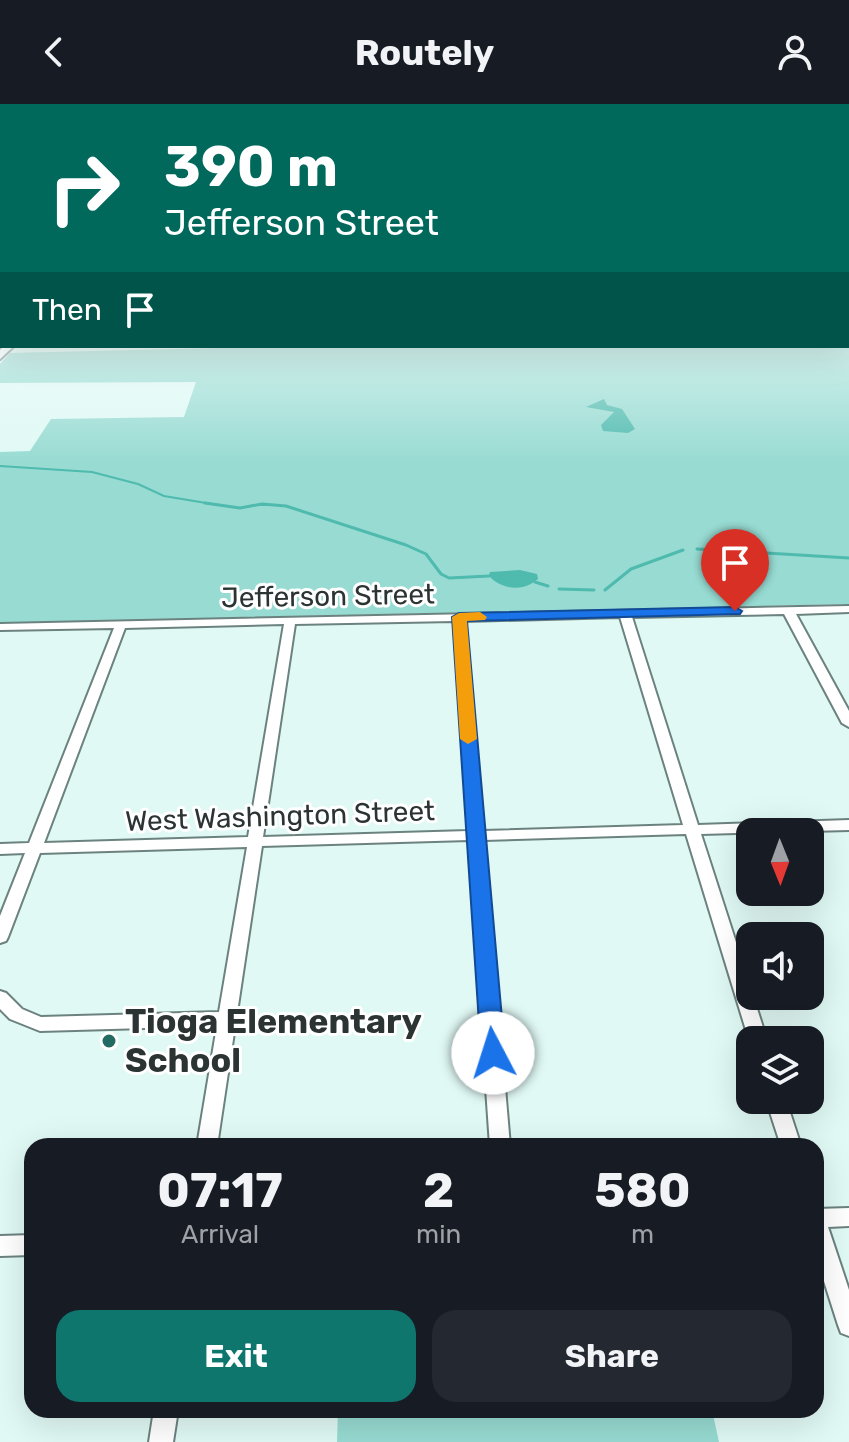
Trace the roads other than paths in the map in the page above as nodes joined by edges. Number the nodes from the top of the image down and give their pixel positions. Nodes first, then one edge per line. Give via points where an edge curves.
1 (849, 609) edge
2 (788, 610) junction
3 (625, 614) junction
4 (459, 617) junction
5 (290, 621) junction
6 (121, 624) junction
7 (0, 627) edge
8 (849, 723) edge
9 (849, 825) edge
10 (692, 830) junction
11 (476, 836) junction
12 (255, 842) junction
13 (0, 849) edge
14 (33, 849) junction
15 (0, 937) edge
16 (0, 998) edge
17 (225, 1019) junction
18 (754, 1026) edge
19 (781, 1114) edge
20 (208, 1138) edge
21 (499, 1138) edge
22 (788, 1138) edge
23 (849, 1217) edge
24 (824, 1219) edge
25 (24, 1245) edge
26 (824, 1245) edge
27 (0, 1246) edge
28 (849, 1325) edge
29 (165, 1418) edge
30 (161, 1442) edge

1 - 2 street, Jefferson Street
2 - 3 street, Jefferson Street
2 - 8 street
3 - 4 street, Jefferson Street
3 - 10 street
4 - 5 street, Jefferson Street
4 - 11 street
5 - 6 street, Jefferson Street
5 - 12 street
6 - 7 street, Jefferson Street
6 - 14 street
9 - 10 street, West Washington Street
10 - 11 street, West Washington Street
10 - 18 street
11 - 12 street, West Washington Street
11 - 21 street
12 - 14 street, West Washington Street
12 - 17 street
13 - 14 street, West Washington Street
14 - 15 street
16 - 17 street via 16,1014 40,1024
17 - 20 street
19 - 22 street
23 - 24 street
25 - 27 street
26 - 28 street
29 - 30 street

